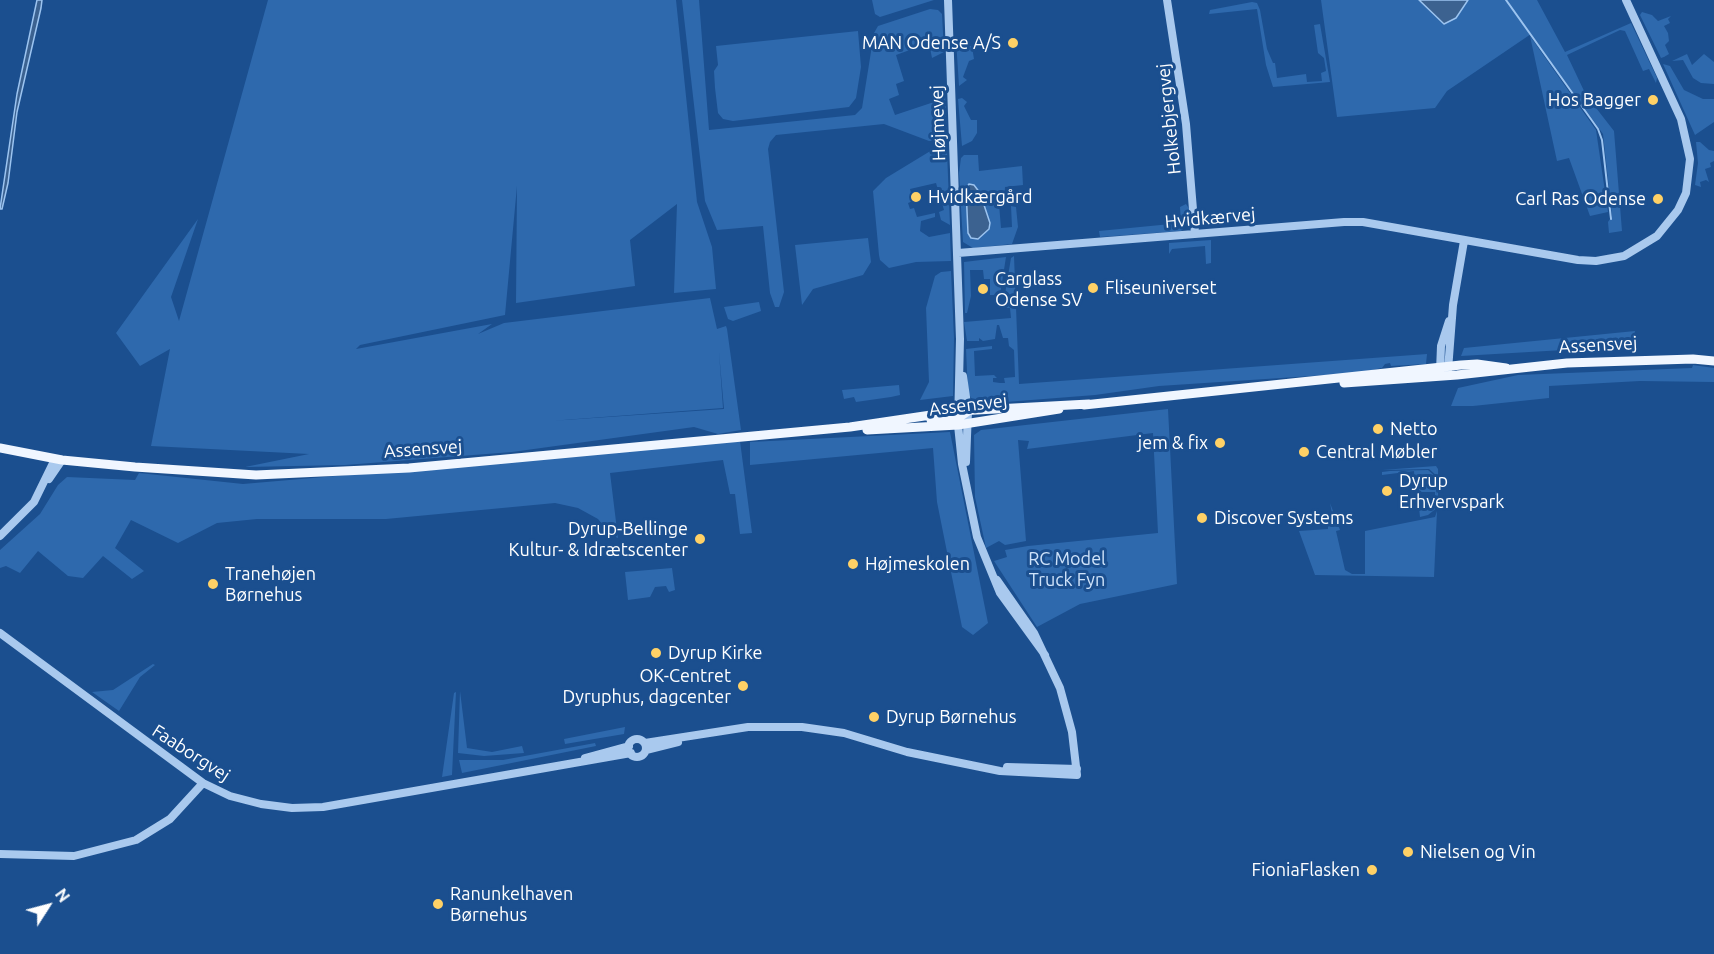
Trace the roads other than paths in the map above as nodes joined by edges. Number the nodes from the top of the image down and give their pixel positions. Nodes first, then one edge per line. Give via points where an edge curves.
1 (948, 0) edge
2 (1167, 0) edge
3 (1626, 0) edge
4 (1195, 234) junction
5 (1464, 241) junction
6 (958, 253) junction
7 (1714, 355) edge
8 (1693, 358) junction
9 (1714, 361) edge
10 (1444, 371) junction
11 (1089, 404) junction
12 (963, 418) junction
13 (853, 428) junction
14 (0, 448) edge
15 (59, 459) junction
16 (0, 536) edge
17 (0, 633) edge
18 (645, 747) junction
19 (630, 750) junction
20 (202, 783) junction
21 (0, 854) edge

1 - 6 street, Højmevej
2 - 4 street, Holkebjergvej via 1186,124
3 - 5 street, Hvidkærvej via 1688,141 1690,177 1668,225 1646,245 1612,259 1578,260
4 - 5 street, Hvidkærvej via 1363,222
4 - 6 street, Hvidkærvej
5 - 10 street
6 - 12 street, Højmevej
7 - 8 main road, Assensvej
8 - 9 main road, Assensvej
8 - 10 main road, Assensvej via 1506,368 1477,364
10 - 11 main road, Assensvej
11 - 12 main road, Assensvej
11 - 12 main road, Assensvej via 1059,404
12 - 13 main road, Assensvej
12 - 13 main road, Assensvej
12 - 18 street, Højmevej via 965,476 972,518 1000,593 1045,655 1060,688 1072,732 1074,772 1000,771 819,729 779,726 748,727
13 - 15 main road, Assensvej via 409,468 256,475
14 - 15 main road, Assensvej
15 - 16 street via 27,511
17 - 20 street, Faaborgvej
18 - 19 street via 640,756
18 - 19 street via 637,740
19 - 20 street, Faaborgvej via 306,808 245,801
20 - 21 street via 170,819 136,840 74,856

